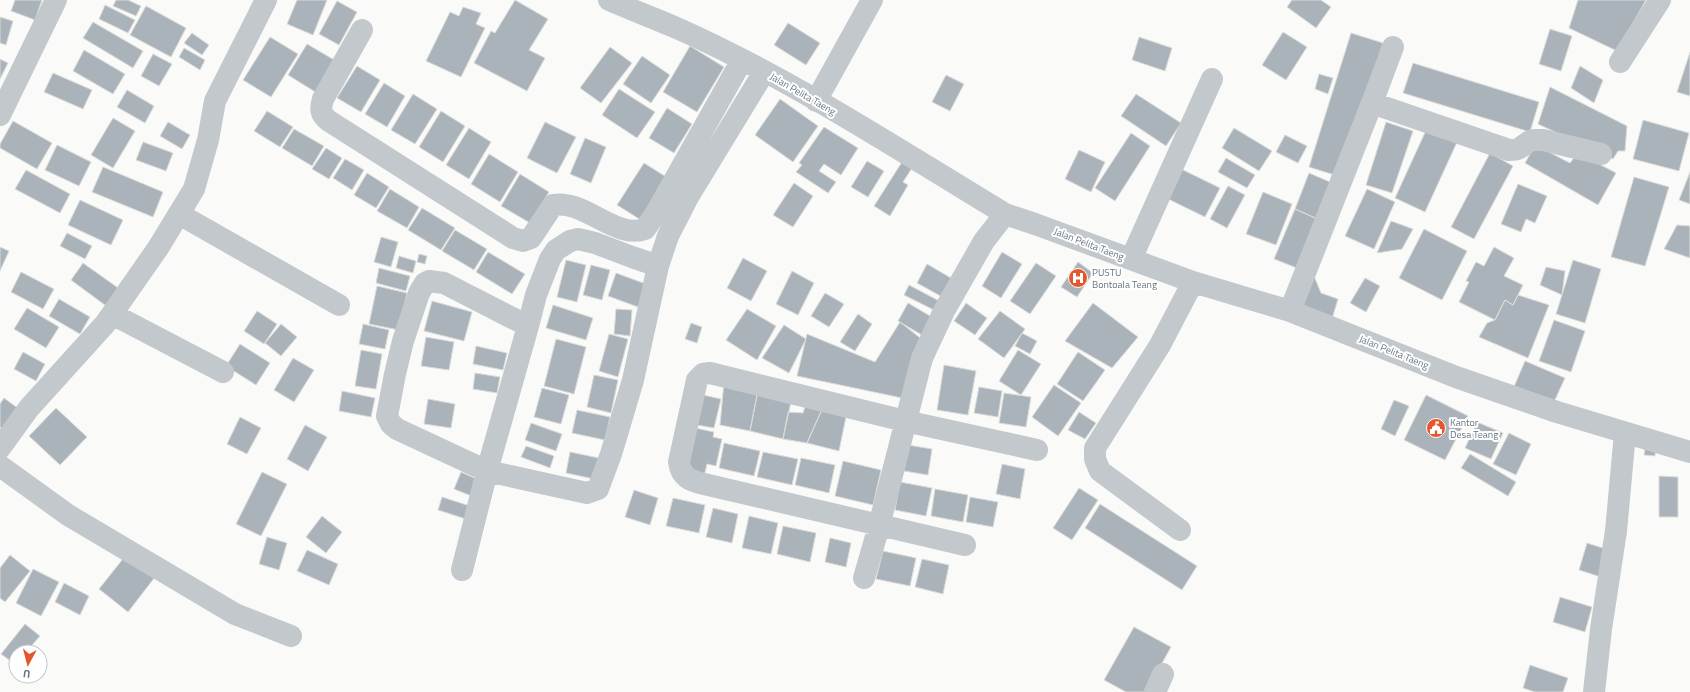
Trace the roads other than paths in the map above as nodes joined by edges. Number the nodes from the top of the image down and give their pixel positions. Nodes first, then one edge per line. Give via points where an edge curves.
1 (56, 0) edge
2 (266, 0) edge
3 (609, 0) edge
4 (872, 0) edge
5 (1660, 0) edge
6 (362, 30) dead end
7 (1393, 47) dead end
8 (742, 60) junction
9 (1620, 62) dead end
10 (764, 72) junction
11 (1212, 79) dead end
12 (816, 101) junction
13 (1372, 103) junction
14 (0, 114) edge
15 (1601, 154) dead end
16 (179, 214) junction
17 (1004, 214) junction
18 (1131, 259) junction
19 (658, 266) junction
20 (1193, 282) junction
21 (339, 305) dead end
22 (1290, 311) junction
23 (112, 314) junction
24 (528, 326) junction
25 (223, 372) dead end
26 (905, 421) junction
27 (1626, 433) junction
28 (0, 448) edge
29 (1037, 450) dead end
30 (1690, 452) edge
31 (0, 466) edge
32 (487, 471) junction
33 (879, 526) junction
34 (1180, 530) dead end
35 (965, 545) dead end
36 (462, 570) dead end
37 (864, 578) dead end
38 (291, 636) dead end
39 (1594, 692) edge

1 - 14 street
2 - 16 street via 215,101 208,140 194,190
3 - 8 street, Jalan Pelita Taeng via 680,29
4 - 12 street
5 - 9 street
6 - 8 street via 324,99 320,110 322,115 513,238 523,241 531,238 552,206 558,204 580,209 624,229 645,229
7 - 13 street
8 - 10 street, Jalan Pelita Taeng
10 - 12 street, Jalan Pelita Taeng
10 - 19 street via 688,197 668,236
11 - 18 street
12 - 17 street, Jalan Pelita Taeng
13 - 15 street via 1509,150 1523,147 1527,142 1543,140
13 - 22 street
16 - 21 street
16 - 23 street
17 - 18 street, Jalan Pelita Taeng
17 - 26 street via 984,241 944,311 922,358
18 - 20 street, Jalan Pelita Taeng
19 - 24 street via 595,243 578,239 570,241 556,250 550,259 536,295
19 - 32 street via 633,380 598,489 587,494
20 - 22 street, Jalan Pelita Taeng
20 - 34 street via 1160,345 1095,448 1094,454 1100,470
22 - 27 street, Jalan Pelita Taeng via 1456,377
23 - 25 street
23 - 28 street via 29,408
24 - 32 street
24 - 32 street via 444,283 429,281 419,293 404,341 388,409 388,420 397,429
26 - 29 street
26 - 33 street
26 - 33 street via 710,373 703,374 695,385 679,462 680,469 688,478
27 - 30 street, Jalan Pelita Taeng
27 - 39 street via 1616,531
31 - 38 street via 68,515 234,614
32 - 36 street
33 - 35 street
33 - 37 street

